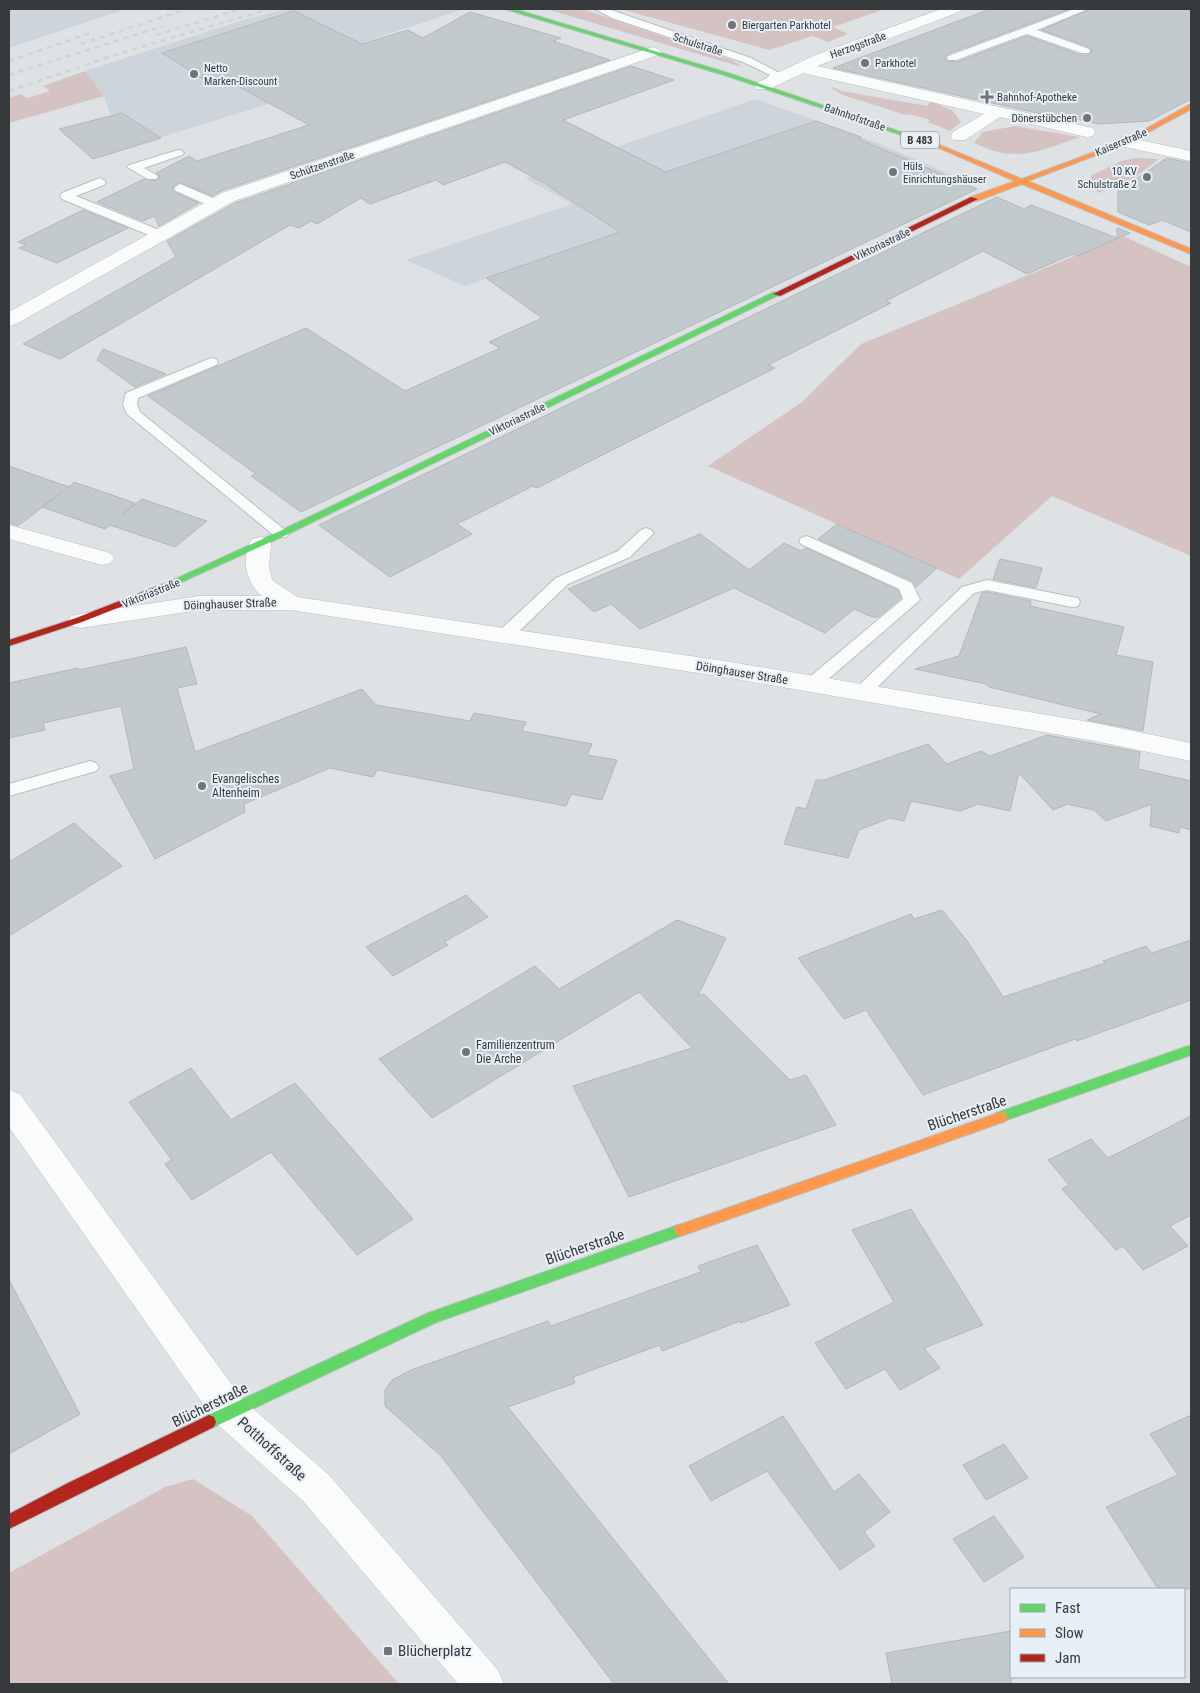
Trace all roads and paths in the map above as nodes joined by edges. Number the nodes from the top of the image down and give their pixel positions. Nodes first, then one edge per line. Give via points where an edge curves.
1 (508, 9) edge
2 (600, 9) edge
3 (954, 9) edge
4 (1083, 9) edge
5 (1027, 30) junction
6 (1085, 51) dead end
7 (653, 52) junction
8 (952, 58) dead end
9 (800, 67) junction
10 (763, 86) junction
11 (1191, 106) edge
12 (996, 113) junction
13 (1086, 132) dead end
14 (958, 136) dead end
15 (1126, 142) junction
16 (178, 153) dead end
17 (1191, 156) edge
18 (152, 176) dead end
19 (1019, 180) junction
20 (100, 182) dead end
21 (180, 188) dead end
22 (216, 204) junction
23 (160, 235) junction
24 (1191, 252) edge
25 (9, 320) edge
26 (211, 362) dead end
27 (9, 532) edge
28 (646, 533) dead end
29 (281, 534) junction
30 (807, 541) dead end
31 (260, 544) junction
32 (102, 558) dead end
33 (1072, 602) dead end
34 (291, 603) junction
35 (80, 621) junction
36 (504, 636) junction
37 (9, 643) edge
38 (812, 684) junction
39 (861, 693) junction
40 (1191, 752) edge
41 (90, 767) dead end
42 (9, 790) edge
43 (1191, 1050) edge
44 (9, 1103) edge
45 (230, 1412) junction
46 (9, 1522) edge
47 (484, 1684) edge

1 - 7 main road, Bahnhofstraße / B 483
2 - 10 lane, Schulstraße via 747,60 778,76
3 - 9 street, Herzogstraße
4 - 5 lane
5 - 6 lane
5 - 8 lane
7 - 10 main road, Bahnhofstraße / B 483
7 - 22 street, Schützenstraße via 228,197
9 - 10 street, Herzogstraße
9 - 12 street
10 - 19 main road, Bahnhofstraße / B 483 via 931,144
11 - 15 main road, Kaiserstraße
12 - 13 street
12 - 14 street
15 - 17 street
15 - 19 main road, Kaiserstraße
16 - 18 lane via 132,167
19 - 24 main road, Bahnhofstraße / B 483
19 - 29 main road, Viktoriastraße via 984,194
20 - 23 lane via 66,196
21 - 22 lane
22 - 23 street, Schützenstraße
23 - 25 street, Schützenstraße
26 - 29 lane via 131,396 134,414
27 - 32 street
28 - 36 lane via 624,554 562,581
29 - 31 main road, Viktoriastraße
30 - 38 lane via 906,586 912,600
31 - 34 street, Döinghauser Straße via 258,577 267,591
31 - 35 main road, Viktoriastraße
33 - 39 lane via 987,585 968,590
34 - 35 street, Döinghauser Straße via 200,603
34 - 36 street, Döinghauser Straße
35 - 37 main road, Viktoriastraße
36 - 38 street, Döinghauser Straße
38 - 39 street, Döinghauser Straße
39 - 40 street, Döinghauser Straße via 1095,732
41 - 42 lane
43 - 45 main road, Blücherstraße via 433,1317
44 - 45 street, Potthoffstraße
45 - 46 main road, Blücherstraße
45 - 47 street, Potthoffstraße via 316,1488

